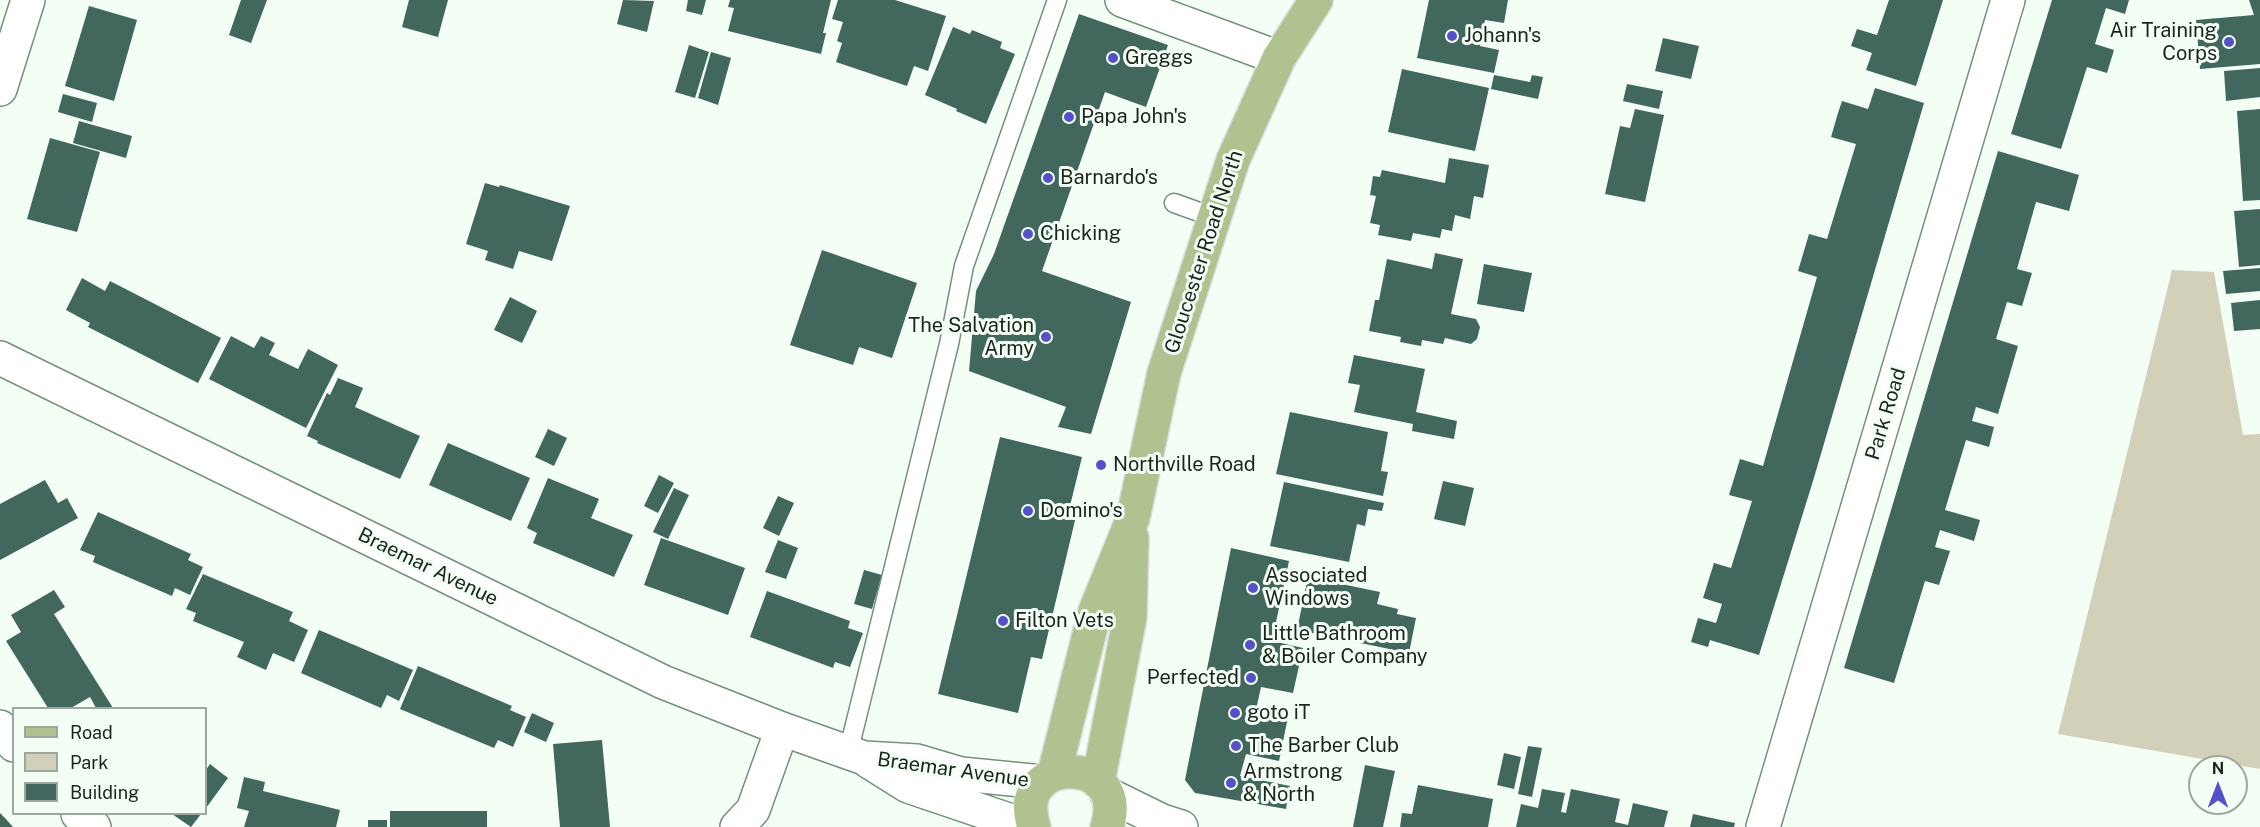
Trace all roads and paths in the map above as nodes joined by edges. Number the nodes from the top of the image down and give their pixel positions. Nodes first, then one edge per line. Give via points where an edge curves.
1 (28, 0) edge
2 (1057, 0) edge
3 (1122, 0) edge
4 (1316, 0) edge
5 (2008, 0) edge
6 (1279, 58) junction
7 (0, 89) edge
8 (1174, 203) dead end
9 (1213, 217) junction
10 (0, 358) edge
11 (1133, 518) junction
12 (0, 727) edge
13 (782, 729) junction
14 (12, 742) edge
15 (856, 756) junction
16 (1048, 778) junction
17 (1102, 788) junction
18 (80, 815) edge
19 (750, 821) edge
20 (94, 827) edge
21 (1029, 827) edge
22 (1034, 827) edge
23 (1107, 827) edge
24 (1181, 827) edge
25 (1763, 827) edge

1 - 7 street
2 - 15 lane via 964,266
3 - 6 street
4 - 6 main road, Gloucester Road North
5 - 25 street, Park Road
6 - 9 main road, Gloucester Road North via 1233,160
8 - 9 lane
9 - 11 main road, Gloucester Road North via 1164,373
10 - 13 street, Braemar Avenue via 663,682
11 - 16 main road, Gloucester Road North via 1095,610
11 - 17 main road, Gloucester Road North via 1130,617
12 - 14 street
13 - 15 street, Braemar Avenue
13 - 19 street
15 - 16 street, Braemar Avenue via 916,761 961,774
15 - 21 street, Braemar Avenue via 908,786
16 - 17 main road via 1066,771 1077,772 1089,775
16 - 22 main road, Gloucester Road North via 1035,792 1031,804
17 - 23 main road, Gloucester Road North via 1110,806
17 - 24 street via 1162,821
18 - 20 street

